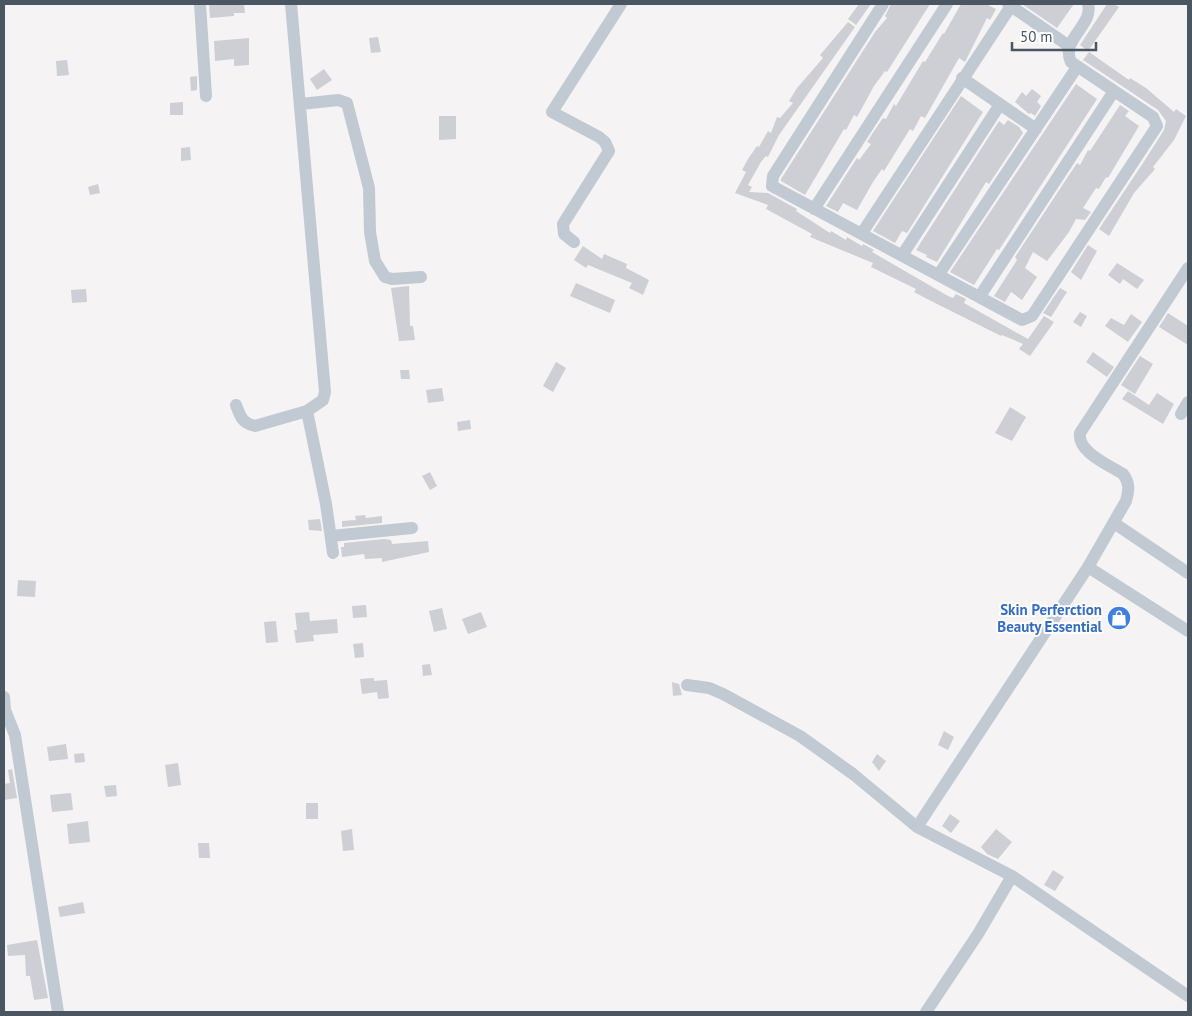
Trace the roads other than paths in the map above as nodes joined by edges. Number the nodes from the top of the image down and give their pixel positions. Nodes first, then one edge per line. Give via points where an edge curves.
1 (200, 4) edge
2 (291, 4) edge
3 (622, 4) edge
4 (883, 4) edge
5 (947, 4) edge
6 (1088, 4) edge
7 (1009, 5) edge
8 (1069, 46) junction
9 (1077, 67) junction
10 (962, 78) junction
11 (1114, 91) junction
12 (206, 96) dead end
13 (301, 104) junction
14 (999, 106) junction
15 (1036, 129) junction
16 (814, 209) junction
17 (862, 232) junction
18 (574, 242) dead end
19 (903, 254) junction
20 (1188, 268) edge
21 (939, 274) junction
22 (421, 277) dead end
23 (980, 296) junction
24 (1188, 402) edge
25 (236, 405) dead end
26 (307, 411) junction
27 (1180, 414) dead end
28 (1114, 523) junction
29 (412, 528) dead end
30 (331, 536) junction
31 (333, 554) dead end
32 (1088, 567) junction
33 (1188, 573) edge
34 (1188, 631) edge
35 (687, 685) dead end
36 (4, 697) edge
37 (917, 827) junction
38 (1012, 876) junction
39 (1188, 996) edge
40 (58, 1012) edge
41 (926, 1012) edge

1 - 12 street
2 - 13 street
3 - 18 street via 552,112 599,137 609,151 563,224 564,234
4 - 16 street via 772,180 774,188
5 - 16 street
6 - 8 street via 1089,13
7 - 8 street
7 - 10 street
8 - 9 street via 1069,59
9 - 11 street
9 - 15 street
10 - 14 street
10 - 17 street
11 - 23 street
11 - 23 street via 1153,117 1157,122 1156,129 1032,316 1026,320 1018,318
13 - 22 street via 338,100 348,103 369,188 370,232 375,262 385,277
13 - 26 street via 326,383 323,400
14 - 15 street
14 - 19 street
15 - 21 street
16 - 17 street
17 - 19 street
19 - 21 street
20 - 28 street via 1080,434 1079,440 1085,449 1123,474 1129,484 1126,501
21 - 23 street
24 - 27 street
25 - 26 street via 240,418 255,426
26 - 30 street
28 - 32 street
28 - 33 street
29 - 30 street
30 - 31 street
32 - 34 street
32 - 37 street
35 - 37 street via 723,694 800,736 853,774
36 - 40 street via 5,710 15,736
37 - 38 street
38 - 39 street
38 - 41 street

